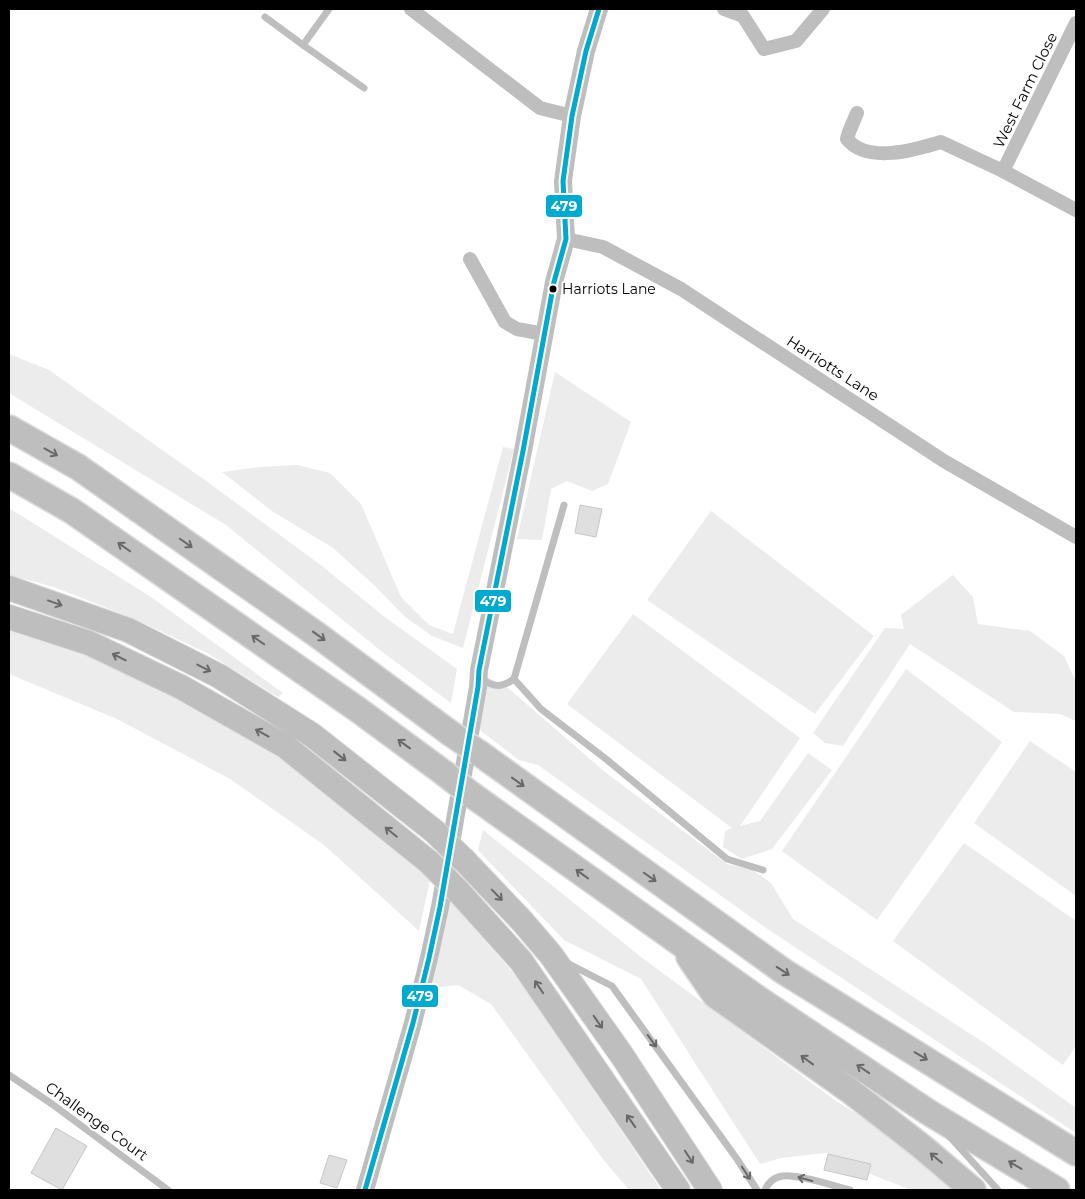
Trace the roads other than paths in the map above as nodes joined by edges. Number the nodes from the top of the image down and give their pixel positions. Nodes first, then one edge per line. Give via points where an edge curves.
1 (329, 9) edge
2 (411, 9) edge
3 (599, 9) edge
4 (724, 9) edge
5 (823, 9) edge
6 (265, 17) dead end
7 (1076, 23) edge
8 (303, 45) junction
9 (364, 88) dead end
10 (857, 113) dead end
11 (572, 116) junction
12 (1003, 171) junction
13 (1076, 210) edge
14 (566, 240) junction
15 (470, 259) dead end
16 (544, 334) junction
17 (9, 428) edge
18 (9, 475) edge
19 (564, 505) dead end
20 (1076, 537) edge
21 (9, 588) edge
22 (9, 617) edge
23 (478, 678) junction
24 (514, 679) junction
25 (763, 870) dead end
26 (678, 943) junction
27 (551, 955) junction
28 (9, 1075) edge
29 (928, 1112) junction
30 (1076, 1153) edge
31 (823, 1187) edge
32 (168, 1190) edge
33 (365, 1190) edge
34 (678, 1190) edge
35 (710, 1190) edge
36 (758, 1190) edge
37 (765, 1190) edge
38 (850, 1190) edge
39 (973, 1190) edge
40 (998, 1190) edge
41 (1057, 1190) edge

1 - 8 lane
2 - 11 street via 540,108
3 - 11 street
4 - 5 street via 743,16 764,49 796,41
6 - 8 lane
7 - 12 street, West Farm Close
8 - 9 lane
10 - 12 street, West Farm Close via 847,139 860,150 882,154 940,142
11 - 14 street via 564,181
12 - 13 street, West Farm Close
14 - 16 street
14 - 20 street, Harriotts Lane via 603,247 681,289 944,461
15 - 16 street via 505,322 517,329
16 - 23 street
17 -> 30 highway, bridge via 78,467 316,634 783,971
26 -> 18 highway, bridge via 349,704 72,511
19 - 24 lane
21 -> 27 highway, bridge via 128,630 219,676 312,734 434,831
34 -> 22 highway, bridge via 521,961 429,862 285,746 181,687 89,643
23 - 24 lane via 492,686 507,684
23 - 33 street via 429,958
24 - 25 lane via 541,709 726,859
29 -> 26 highway
39 -> 26 highway via 849,1090 715,995
27 -> 35 highway
27 -> 36 lane via 612,986
28 - 32 lane, Challenge Court
29 - 40 lane
41 -> 29 highway
31 -> 37 lane via 796,1177 782,1176 770,1181
31 - 38 lane

